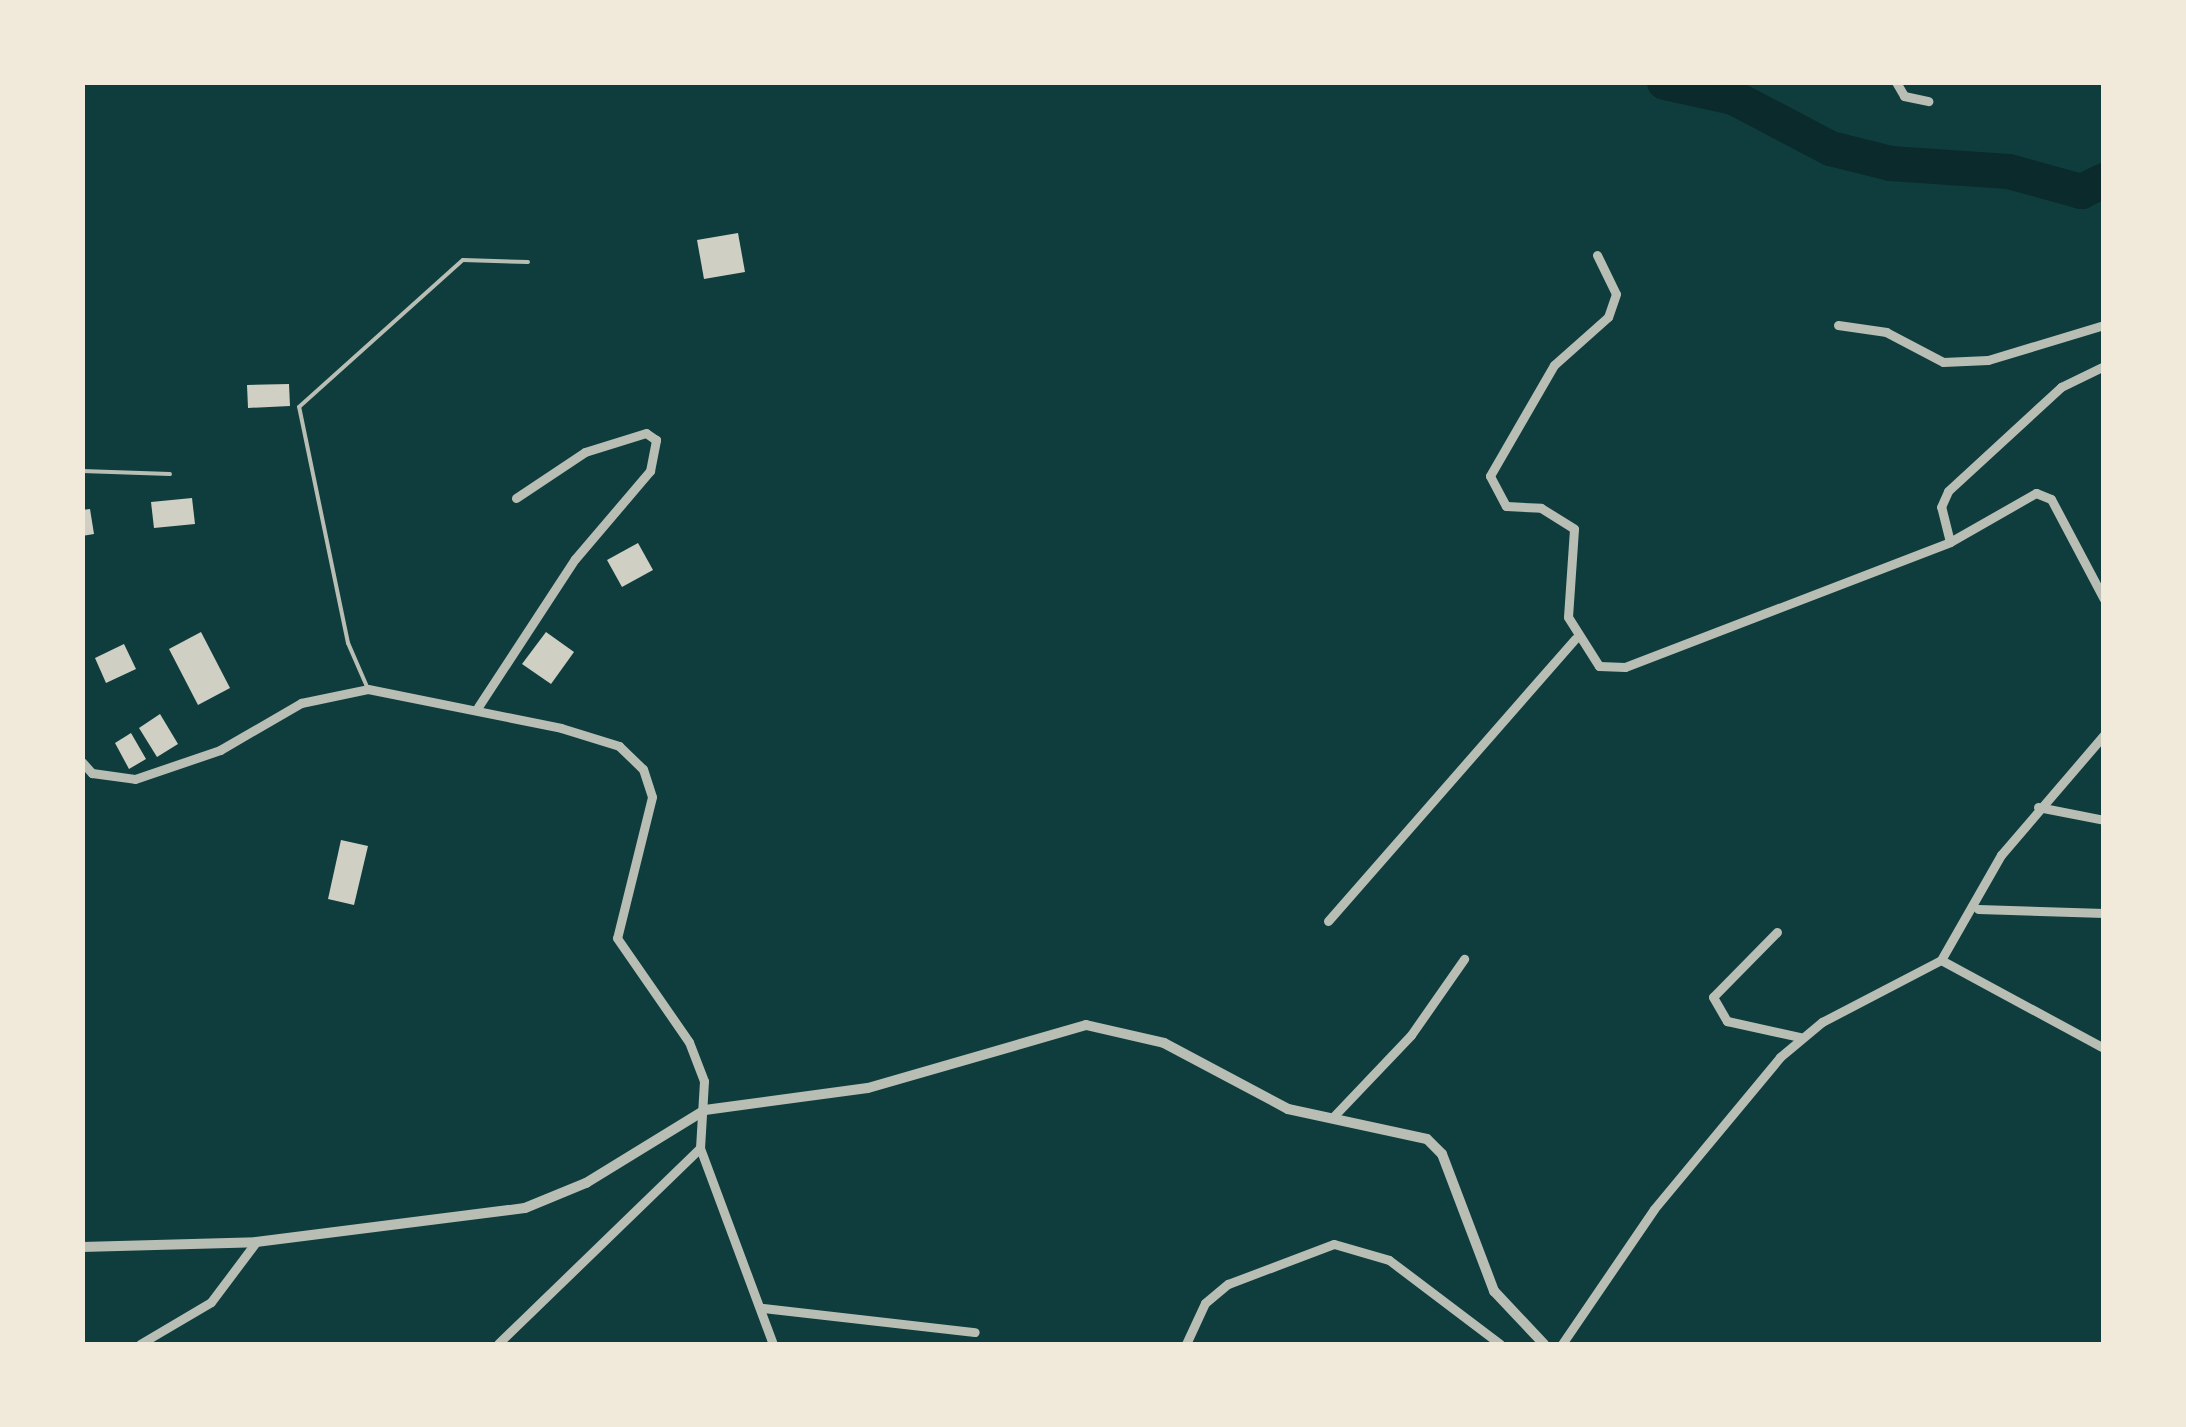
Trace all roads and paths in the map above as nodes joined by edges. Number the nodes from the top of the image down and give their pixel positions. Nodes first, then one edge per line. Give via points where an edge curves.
1 (1896, 82) edge
2 (1928, 100) dead end
3 (1597, 255) dead end
4 (528, 262) dead end
5 (1838, 325) dead end
6 (2104, 325) edge
7 (2104, 366) edge
8 (82, 471) edge
9 (170, 474) dead end
10 (516, 498) dead end
11 (1950, 542) junction
12 (2104, 599) edge
13 (1575, 640) junction
14 (368, 689) junction
15 (478, 707) junction
16 (2104, 735) edge
17 (2104, 752) edge
18 (2088, 754) junction
19 (82, 762) edge
20 (2038, 806) junction
21 (2104, 820) edge
22 (1978, 909) junction
23 (2104, 914) edge
24 (1328, 921) dead end
25 (1777, 932) dead end
26 (1464, 959) dead end
27 (1941, 960) junction
28 (1800, 1037) junction
29 (2104, 1048) edge
30 (705, 1110) junction
31 (1332, 1117) junction
32 (700, 1148) junction
33 (256, 1242) junction
34 (82, 1247) edge
35 (763, 1308) junction
36 (975, 1332) dead end
37 (140, 1344) edge
38 (498, 1344) edge
39 (773, 1344) edge
40 (1186, 1344) edge
41 (1500, 1344) edge
42 (1544, 1344) edge
43 (1562, 1344) edge

1 - 2 street via 1904,96
3 - 13 street via 1616,294 1608,318 1554,365 1490,476 1506,506 1541,508 1574,528 1566,588
4 - 14 lane via 463,260 299,407 348,643
5 - 6 street via 1886,332 1943,362 1988,360
7 - 11 street via 2061,387 1948,491 1942,507
8 - 9 lane
10 - 15 street via 585,452 646,433 656,440 650,470 576,560
11 - 12 street via 2036,493 2052,500
11 - 13 street via 1625,666 1600,666
13 - 24 street
14 - 15 street
14 - 19 street via 301,703 220,750 135,780 92,773
15 - 30 street via 618,746 643,769 652,797 617,938 690,1042
16 - 18 street
17 - 18 lane
18 - 20 street
20 - 21 street
20 - 22 street via 2001,855
22 - 23 street
22 - 27 street
25 - 28 street via 1713,996 1727,1020
26 - 31 street via 1411,1035
27 - 28 street
27 - 29 street
28 - 43 street via 1654,1209
30 - 31 street via 868,1088 1086,1026 1164,1043 1246,1092
30 - 32 street
30 - 33 street via 548,1202
31 - 42 street via 1406,1131 1442,1154 1470,1247 1494,1291
32 - 35 street
32 - 38 street
33 - 34 street
33 - 37 street via 211,1302
35 - 36 street
35 - 39 street
40 - 41 street via 1206,1303 1228,1284 1334,1244 1389,1260

